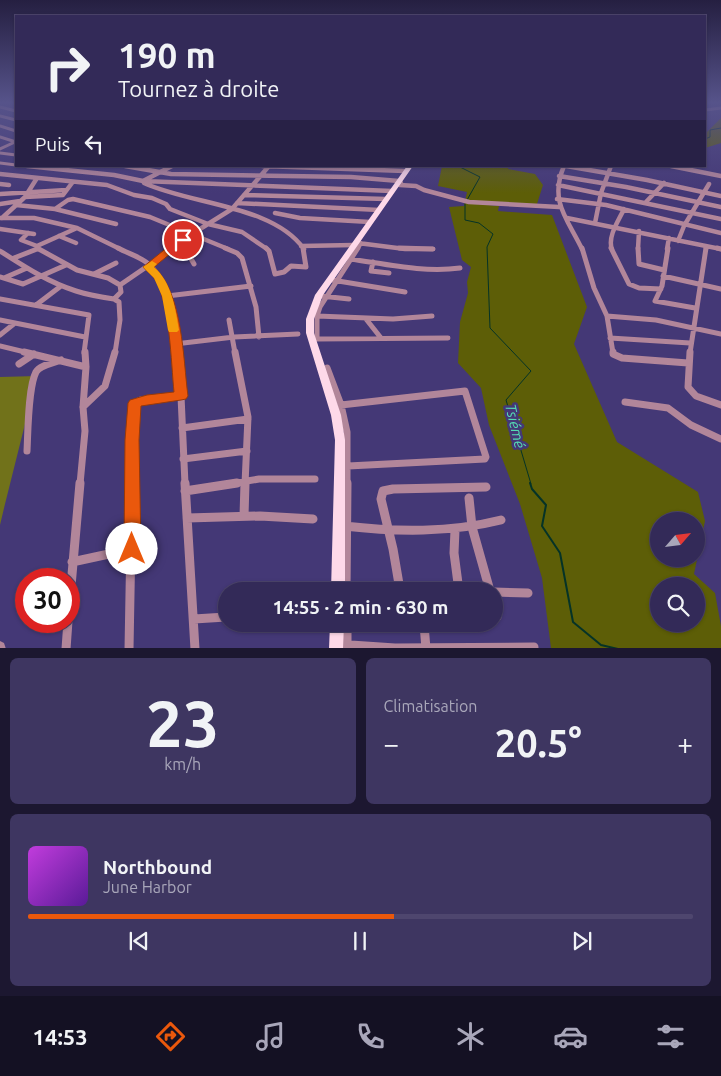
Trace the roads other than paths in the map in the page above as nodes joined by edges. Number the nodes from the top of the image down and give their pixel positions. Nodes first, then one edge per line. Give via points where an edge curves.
1 (0, 137) edge
2 (15, 142) edge
3 (15, 142) edge
4 (0, 145) edge
5 (7, 146) junction
6 (0, 151) edge
7 (15, 155) edge
8 (0, 163) edge
9 (15, 165) edge
10 (35, 167) edge
11 (78, 167) edge
12 (129, 167) edge
13 (170, 167) edge
14 (269, 167) edge
15 (564, 167) edge
16 (570, 167) edge
17 (611, 167) edge
18 (675, 167) edge
19 (407, 169) edge
20 (72, 171) junction
21 (81, 172) junction
22 (160, 173) junction
23 (0, 174) edge
24 (610, 174) junction
25 (263, 175) junction
26 (559, 176) junction
27 (721, 176) edge
28 (38, 178) junction
29 (143, 181) junction
30 (70, 182) junction
31 (604, 183) junction
32 (664, 183) junction
33 (0, 184) edge
34 (254, 184) junction
35 (709, 184) dead end
36 (9, 185) dead end
37 (558, 185) junction
38 (394, 188) junction
39 (66, 190) junction
40 (27, 191) junction
41 (705, 192) junction
42 (601, 193) junction
43 (655, 193) junction
44 (0, 194) edge
45 (244, 195) junction
46 (721, 196) edge
47 (25, 197) junction
48 (557, 199) junction
49 (21, 201) junction
50 (237, 202) junction
51 (646, 202) junction
52 (598, 203) junction
53 (700, 203) junction
54 (0, 204) edge
55 (653, 204) junction
56 (16, 206) junction
57 (559, 207) junction
58 (721, 207) edge
59 (232, 209) junction
60 (624, 209) junction
61 (55, 210) junction
62 (378, 210) junction
63 (694, 212) junction
64 (275, 213) dead end
65 (648, 214) junction
66 (1, 218) edge
67 (566, 218) junction
68 (721, 219) edge
69 (370, 222) junction
70 (595, 223) junction
71 (116, 224) dead end
72 (208, 224) junction
73 (686, 224) junction
74 (616, 227) junction
75 (77, 228) junction
76 (0, 230) edge
77 (639, 231) junction
78 (28, 233) junction
79 (721, 233) edge
80 (34, 234) dead end
81 (192, 234) junction
82 (60, 236) junction
83 (669, 238) junction
84 (678, 241) junction
85 (76, 244) dead end
86 (357, 244) junction
87 (300, 246) junction
88 (706, 246) junction
89 (174, 247) junction
90 (37, 248) junction
91 (433, 249) dead end
92 (721, 249) edge
93 (0, 251) edge
94 (14, 258) junction
95 (350, 259) junction
96 (373, 262) junction
97 (116, 263) dead end
98 (194, 264) dead end
99 (66, 265) junction
100 (148, 267) junction
101 (27, 268) junction
102 (460, 268) dead end
103 (389, 273) dead end
104 (664, 273) junction
105 (94, 274) junction
106 (40, 277) junction
107 (2, 278) edge
108 (333, 280) junction
109 (702, 284) junction
110 (120, 285) junction
111 (61, 286) junction
112 (250, 286) junction
113 (661, 289) junction
114 (721, 289) edge
115 (405, 292) dead end
116 (167, 296) junction
117 (322, 296) junction
118 (0, 299) edge
119 (114, 299) junction
120 (349, 299) dead end
121 (36, 305) junction
122 (695, 308) junction
123 (317, 316) junction
124 (432, 316) dead end
125 (607, 316) junction
126 (366, 318) junction
127 (0, 320) edge
128 (229, 320) dead end
129 (15, 324) junction
130 (692, 327) junction
131 (298, 334) dead end
132 (721, 334) edge
133 (0, 335) edge
134 (85, 337) junction
135 (234, 337) junction
136 (259, 337) junction
137 (381, 338) junction
138 (448, 338) dead end
139 (610, 338) junction
140 (690, 343) junction
141 (175, 344) junction
142 (0, 346) edge
143 (34, 354) junction
144 (61, 360) junction
145 (688, 363) junction
146 (19, 364) dead end
147 (86, 367) junction
148 (327, 368) dead end
149 (181, 396) junction
150 (625, 402) dead end
151 (341, 405) junction
152 (721, 405) edge
153 (83, 407) junction
154 (248, 419) junction
155 (182, 428) junction
156 (721, 439) edge
157 (26, 451) dead end
158 (247, 451) junction
159 (183, 459) junction
160 (348, 466) junction
161 (316, 479) dead end
162 (246, 482) junction
163 (486, 487) dead end
164 (185, 491) junction
165 (469, 498) dead end
166 (244, 516) junction
167 (187, 518) junction
168 (313, 518) dead end
169 (501, 520) dead end
170 (342, 525) junction
171 (472, 526) junction
172 (389, 530) junction
173 (455, 530) junction
174 (132, 549) junction
175 (72, 562) junction
176 (72, 568) edge
177 (342, 582) edge
178 (399, 582) edge
179 (458, 582) edge
180 (488, 582) edge
181 (503, 592) edge
182 (528, 593) dead end
183 (218, 618) edge
184 (194, 619) junction
185 (339, 632) edge
186 (345, 632) edge
187 (425, 632) edge
188 (67, 633) edge
189 (342, 647) edge
190 (534, 647) dead end
191 (66, 648) edge
192 (129, 648) edge
193 (195, 648) edge
194 (426, 648) edge

1 - 2 street
3 - 5 street
4 - 5 street
5 - 6 street
6 - 7 street
8 - 9 street
10 - 20 street
11 - 20 street
12 - 22 street
13 - 22 street
14 - 19 street
14 - 25 street
15 - 26 street
16 - 24 street
17 - 24 street
18 - 27 street
19 - 38 main road
20 - 21 street
21 - 29 street
21 - 30 street
22 - 25 street
22 - 29 street
23 - 28 street
24 - 31 street
24 - 32 street
25 - 34 street
25 - 38 street via 352,176
26 - 31 street
26 - 37 street
28 - 30 street
28 - 40 street
29 - 34 street
29 - 59 street via 145,185 193,201
30 - 39 street
30 - 72 street via 107,185 152,198
31 - 42 street
31 - 43 street
32 - 41 street
32 - 43 street
33 - 36 street
34 - 38 street
34 - 45 street
35 - 41 street
37 - 42 street
37 - 48 street
38 - 45 street
38 - 57 street via 401,183 469,202
38 - 62 main road
39 - 40 street
39 - 47 street via 62,195
40 - 44 street
40 - 47 street
41 - 46 street
41 - 53 street
42 - 51 street
42 - 52 street
43 - 51 street
43 - 53 street
45 - 50 street
47 - 49 street
48 - 52 street
48 - 57 street
49 - 54 street
49 - 56 street
50 - 59 street
50 - 62 street
51 - 55 street
52 - 60 street
52 - 70 street
53 - 58 street
53 - 63 street
55 - 63 street
55 - 65 street
56 - 61 street
56 - 66 street
57 - 67 street
59 - 72 street
59 - 87 street via 279,226 296,237
60 - 65 street
60 - 74 street
61 - 71 street
61 - 81 street via 73,199 150,217
62 - 69 main road
63 - 68 street
63 - 73 street
64 - 69 street via 300,218
65 - 73 street
66 - 75 street via 34,218
67 - 70 street
67 - 125 street via 583,252
69 - 86 main road
70 - 74 street
72 - 81 street
72 - 87 street via 227,227 260,243 269,251 275,274 290,266 306,266 303,247
73 - 79 street
73 - 84 street
74 - 77 street
74 - 113 street via 610,246 629,284
75 - 82 street
75 - 100 street via 132,254 146,262
76 - 78 street
77 - 83 street
77 - 104 street via 639,264
78 - 80 street
78 - 90 street via 20,240
81 - 89 street
81 - 112 street via 237,253 242,258
82 - 85 street
82 - 90 street
83 - 84 street
83 - 104 street
84 - 88 street
86 - 87 street
86 - 91 street
86 - 95 street
86 - 108 main road
88 - 92 street
88 - 109 street
89 - 98 street via 190,257
89 - 100 street
90 - 94 street
90 - 99 street
93 - 94 street
94 - 101 street
95 - 96 street
95 - 108 street
96 - 102 street via 429,269
96 - 103 street via 371,271
97 - 105 street
99 - 105 street
99 - 106 street
100 - 110 street
100 - 116 street via 158,276
101 - 106 street
101 - 107 street
104 - 109 street via 694,285
104 - 113 street
105 - 110 street
106 - 107 street via 23,284
106 - 111 street
108 - 115 street
108 - 117 main road
109 - 114 street
109 - 122 street
110 - 119 street via 121,292
111 - 119 street
111 - 121 street
112 - 116 street
112 - 136 street via 258,316
113 - 122 street via 656,302
116 - 141 street
117 - 120 street
117 - 123 street
117 - 170 main road via 310,319 310,333 336,415
118 - 121 street
119 - 153 street via 119,302 121,316 110,372 99,393
121 - 134 street via 89,315
122 - 130 street
123 - 126 street
123 - 137 street via 318,340
124 - 126 street
125 - 130 street via 650,319
125 - 139 street
126 - 137 street
127 - 129 street
128 - 135 street
129 - 133 street
129 - 134 street
130 - 132 street
130 - 140 street
131 - 136 street
134 - 147 street
135 - 136 street
135 - 141 street
135 - 154 street
137 - 138 street
139 - 140 street
139 - 145 street via 613,354 619,358
140 - 145 street
141 - 149 street
142 - 143 street
143 - 144 street
143 - 146 street
144 - 147 street
144 - 157 street via 36,372 29,404
145 - 152 street via 690,392
147 - 153 street
148 - 151 street
149 - 155 street
149 - 174 street via 135,403
150 - 156 street via 668,408 691,425
151 - 160 street via 347,432
151 - 160 street via 465,391 486,457
153 - 175 street via 85,431
154 - 155 street
154 - 158 street
155 - 159 street
158 - 159 street
158 - 162 street
159 - 164 street
160 - 170 street
161 - 162 street
162 - 164 street
162 - 166 street
163 - 172 street via 387,490 381,495
164 - 167 street
165 - 171 street
166 - 167 street
166 - 168 street
167 - 184 street
169 - 171 street
170 - 172 street
170 - 177 main road
171 - 173 street
171 - 180 street
172 - 173 street
172 - 178 street
173 - 179 street
174 - 175 street
174 - 192 street
175 - 176 street
181 - 182 street
183 - 184 street
184 - 193 street
185 - 189 main road
186 - 189 street
187 - 194 street
188 - 191 street
189 - 194 street
190 - 194 street

